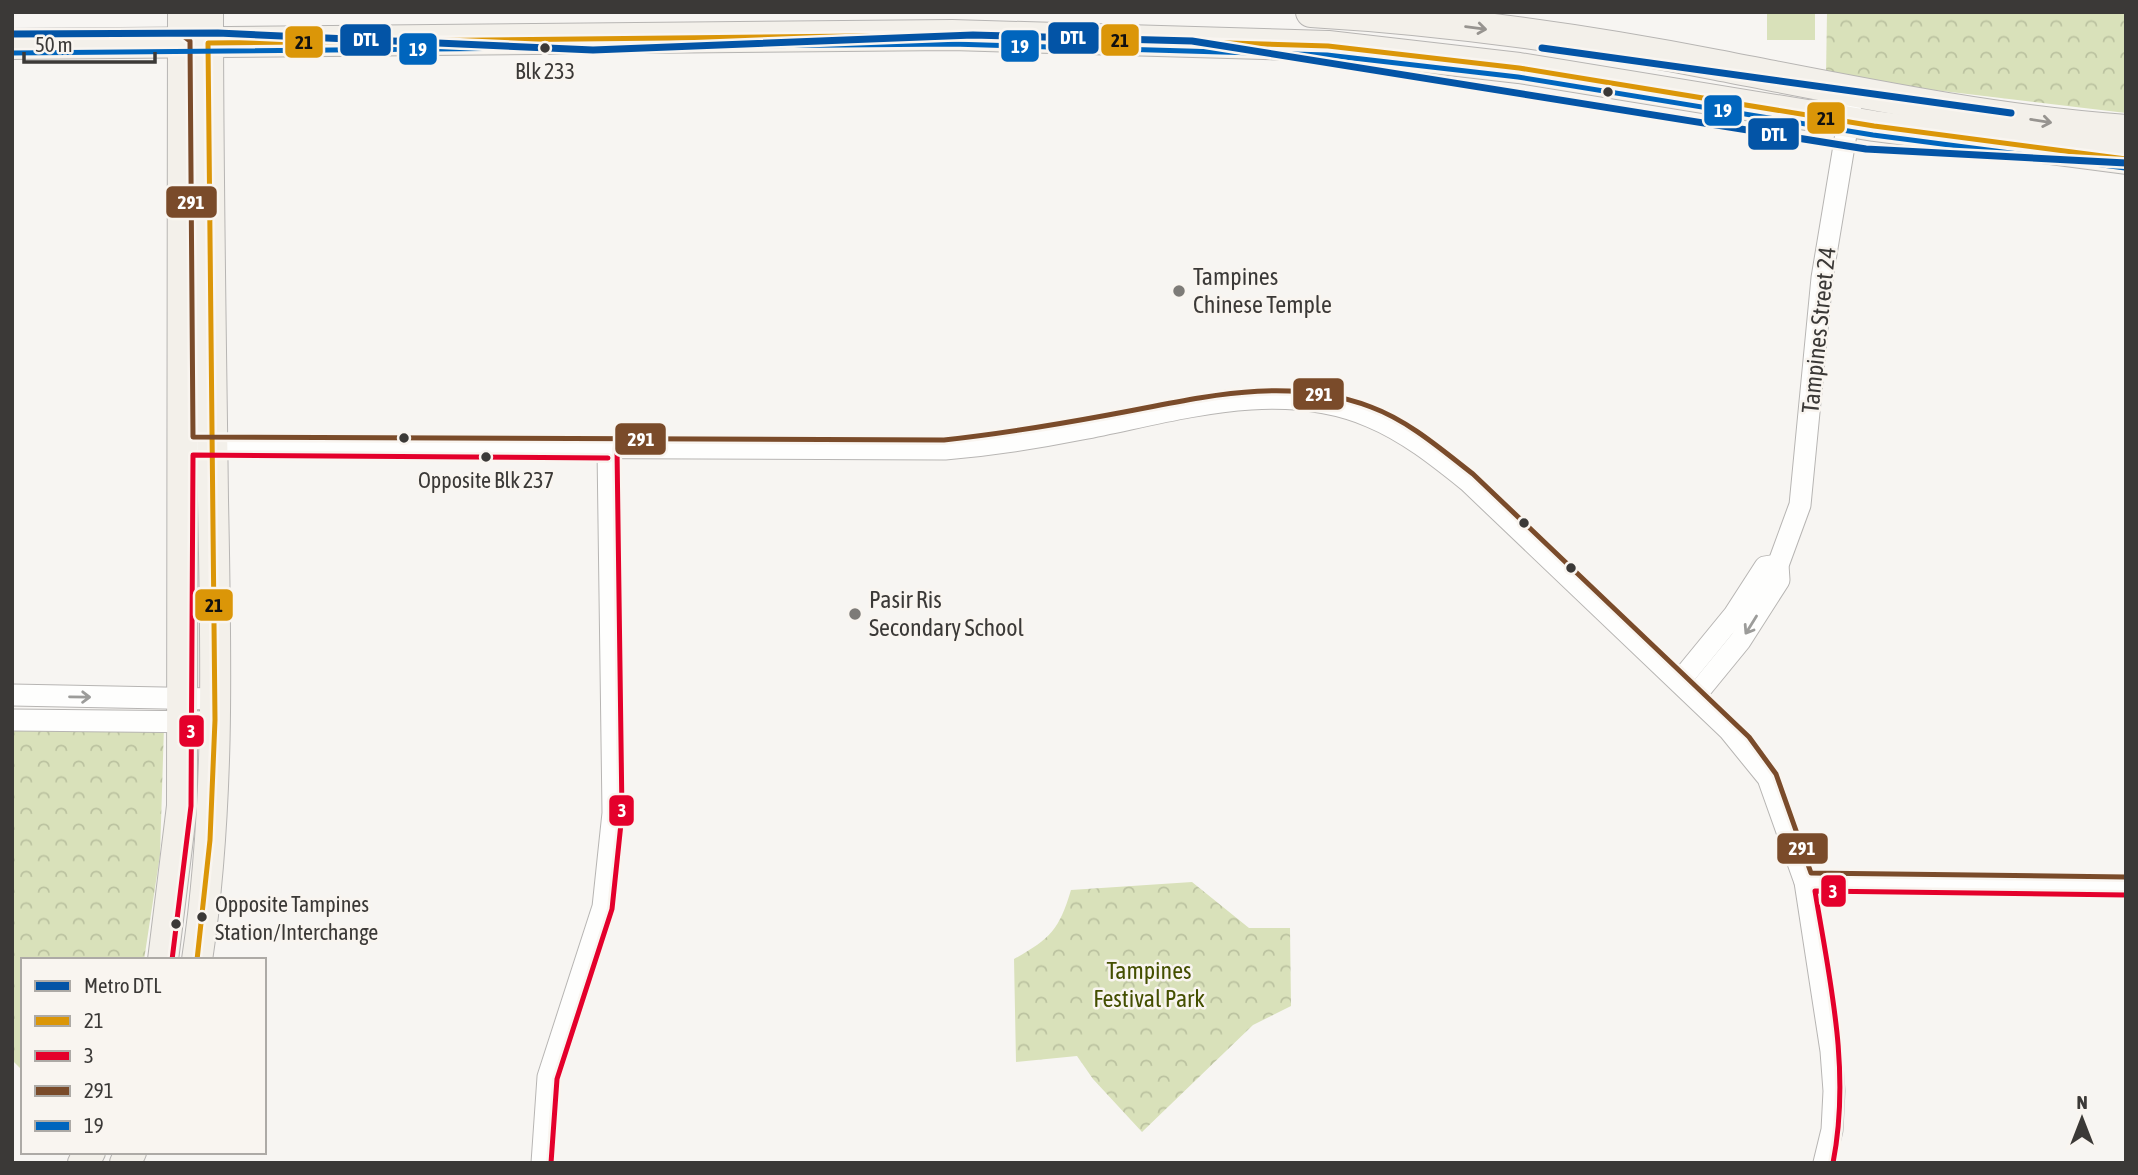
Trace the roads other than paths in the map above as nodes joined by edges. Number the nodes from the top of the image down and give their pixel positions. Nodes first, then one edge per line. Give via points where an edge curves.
1 (183, 12) edge
2 (208, 12) edge
3 (1311, 12) edge
4 (1360, 14) edge
5 (12, 44) edge
6 (195, 44) junction
7 (1359, 50) junction
8 (1853, 92) junction
9 (1848, 121) junction
10 (2126, 130) edge
11 (2126, 159) edge
12 (198, 446) junction
13 (608, 449) junction
14 (1778, 565) junction
15 (1680, 681) junction
16 (12, 695) edge
17 (1695, 696) junction
18 (184, 710) junction
19 (214, 710) junction
20 (12, 720) edge
21 (1805, 882) junction
22 (2126, 886) edge
23 (163, 958) edge
24 (197, 958) edge
25 (542, 1163) edge
26 (1824, 1163) edge

1 - 6 main road
2 - 6 main road
3 - 4 main road
4 - 7 street
4 -> 8 main road via 1527,34
5 - 6 main road
6 - 7 main road via 1004,36
6 - 12 main road
7 - 9 main road via 1519,68
8 - 9 street, Tampines Street 24
8 -> 10 main road via 2076,127
9 - 11 main road
9 - 14 street, Tampines Street 24 via 1822,278 1804,480
12 - 13 street
12 - 18 main road
12 - 19 main road
13 - 15 street via 945,449 1028,439 1229,401 1322,403 1370,416 1441,460
13 - 25 street via 612,813 603,907 548,1077
14 - 15 street via 1765,567 1734,615
14 -> 17 street, Tampines Street 24 via 1779,580 1750,626
15 - 17 street
16 -> 18 street
17 - 21 street via 1743,743 1768,778
18 - 19 street
18 - 20 street
18 - 23 main road via 178,856
19 - 24 main road via 211,863
21 - 22 street
21 - 26 street via 1834,1091

